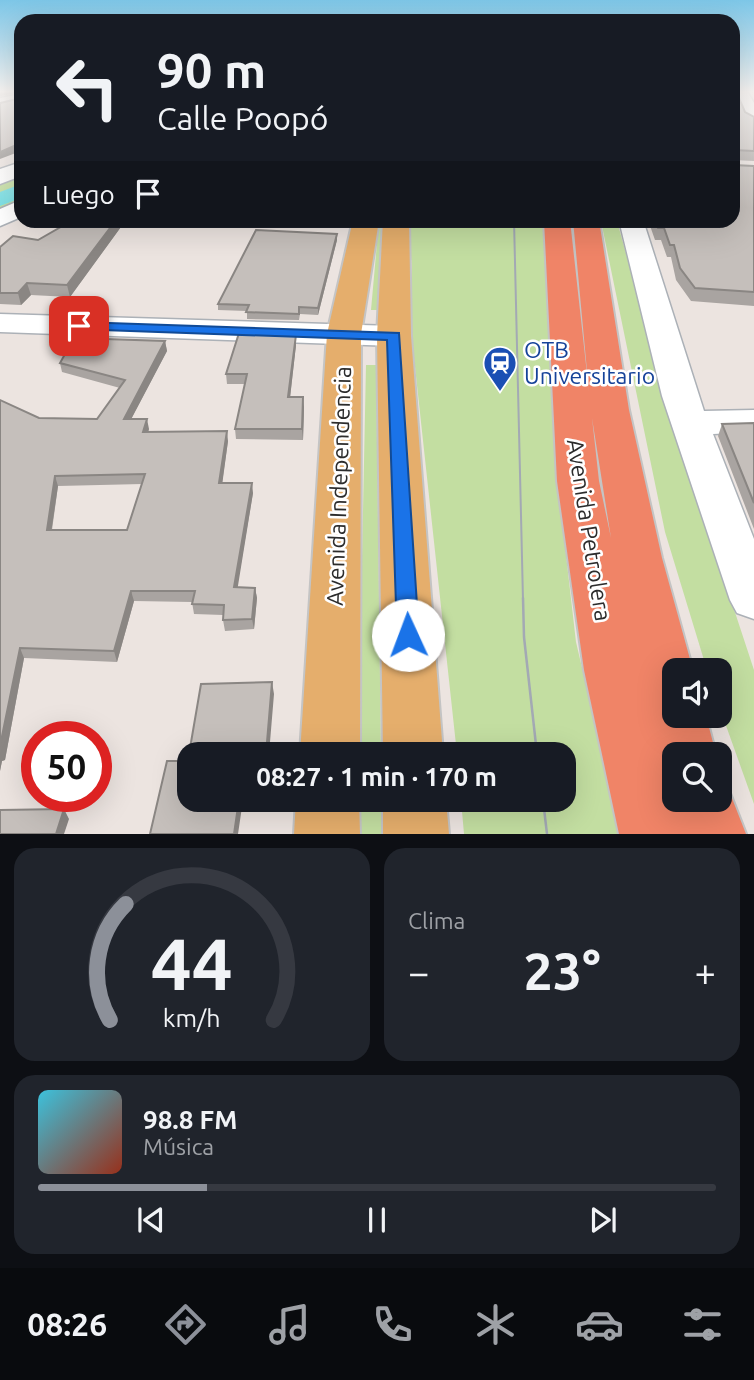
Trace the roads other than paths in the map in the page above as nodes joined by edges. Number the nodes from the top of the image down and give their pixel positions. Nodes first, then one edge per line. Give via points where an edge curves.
1 (364, 228) edge
2 (396, 228) edge
3 (558, 228) edge
4 (587, 228) edge
5 (633, 228) edge
6 (0, 323) edge
7 (344, 334) junction
8 (394, 336) junction
9 (754, 421) edge
10 (690, 423) junction
11 (754, 600) edge
12 (663, 658) edge
13 (330, 742) edge
14 (412, 742) edge
15 (328, 812) edge
16 (415, 812) edge
17 (706, 812) edge
18 (327, 834) edge
19 (416, 834) edge
20 (652, 834) edge
21 (713, 834) edge

1 - 7 main road, Avenida Independencia
2 - 8 main road
3 - 20 highway, Avenida Petrolera via 578,481 611,670
4 - 12 highway, Avenida Petrolera via 610,410
5 - 10 street
6 - 7 street
7 - 8 street
7 - 13 main road, Avenida Independencia
8 - 14 main road
9 - 10 street
10 - 11 street
15 - 18 main road
16 - 19 main road
17 - 21 highway

